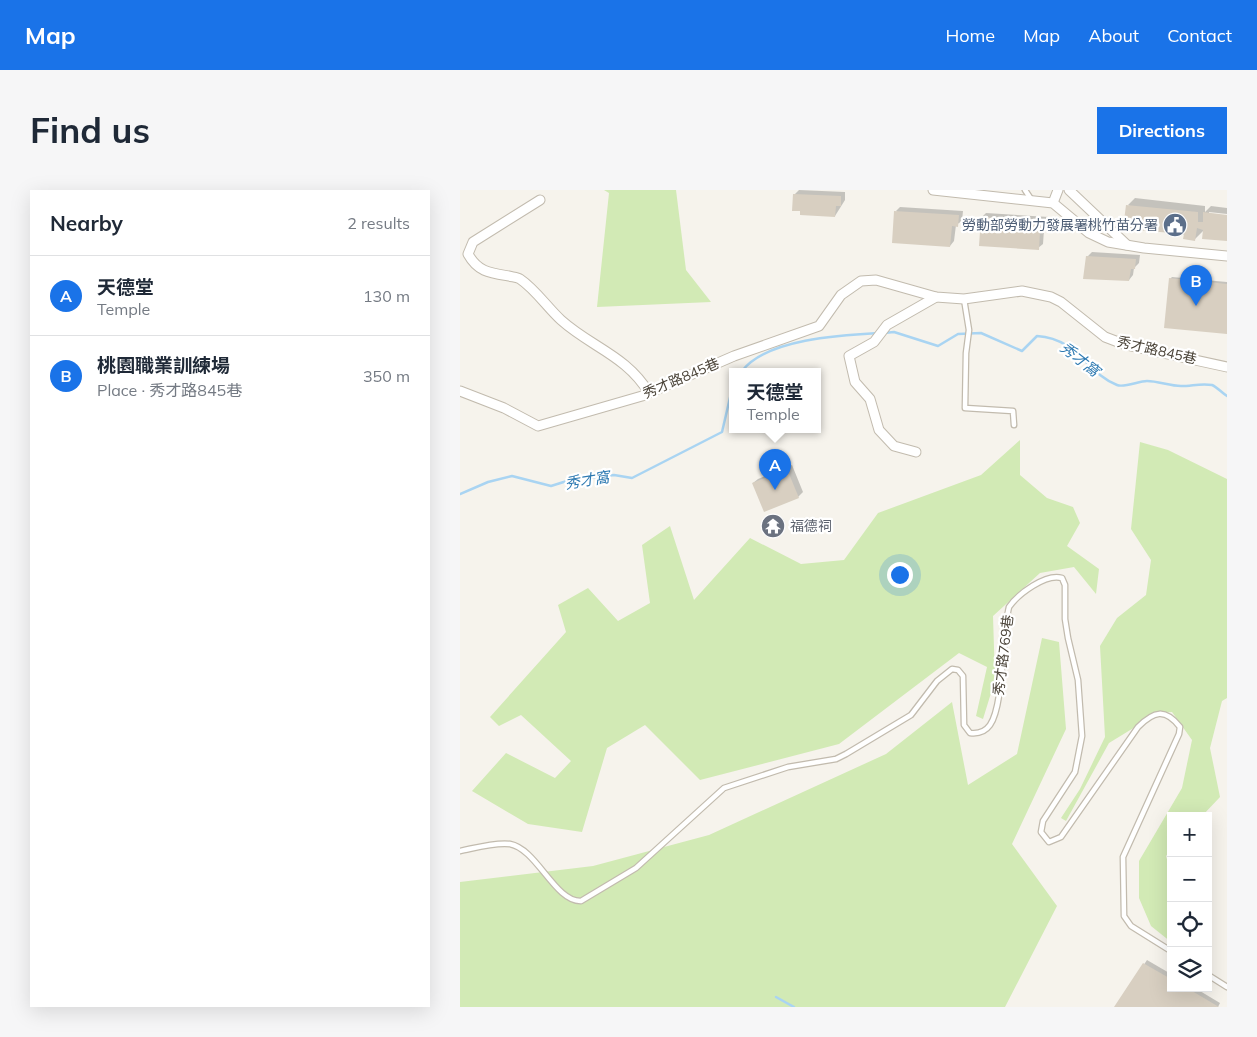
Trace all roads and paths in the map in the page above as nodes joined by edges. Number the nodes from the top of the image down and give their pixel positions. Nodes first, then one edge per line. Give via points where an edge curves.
1 (933, 190) edge
2 (1025, 190) edge
3 (1058, 190) edge
4 (1069, 190) edge
5 (540, 200) dead end
6 (1032, 200) junction
7 (1053, 203) junction
8 (1127, 245) junction
9 (1227, 256) edge
10 (936, 297) junction
11 (964, 299) junction
12 (1227, 367) edge
13 (460, 391) edge
14 (649, 393) junction
15 (1014, 425) dead end
16 (916, 452) dead end
17 (460, 851) edge
18 (1167, 948) edge
19 (1212, 978) edge
20 (1227, 987) edge

1 - 6 street
2 - 6 lane
3 - 7 street
4 - 8 street
5 - 14 street via 472,242 468,254 472,262 483,272 519,278 583,338 624,362 641,379
6 - 7 street
7 - 8 street via 1089,233 1108,242
8 - 9 street
10 - 11 street, 秀才路845巷
10 - 14 street, 秀才路845巷 via 876,280 861,281 841,295 818,326 734,356
10 - 16 street via 888,325 874,342 849,356 854,382 870,399 879,430 894,446
11 - 12 street, 秀才路845巷 via 1022,291 1051,297 1105,337 1126,345
11 - 15 lane via 970,330 966,353 965,408 1013,411
13 - 14 street, 秀才路845巷 via 504,408 538,426
17 - 18 lane, 秀才路769巷 via 498,845 516,846 568,897 581,901 636,868 719,792 788,767 836,759 846,754 911,715 937,681 952,669 963,676 964,725 970,734 981,733 990,725 997,706 1009,607 1044,580 1058,577 1065,585 1065,619 1078,680 1082,736 1075,772 1043,821 1041,832 1049,842 1061,837 1138,727 1154,714 1171,717 1180,727 1179,734 1123,857 1123,913 1132,926
19 - 20 lane

